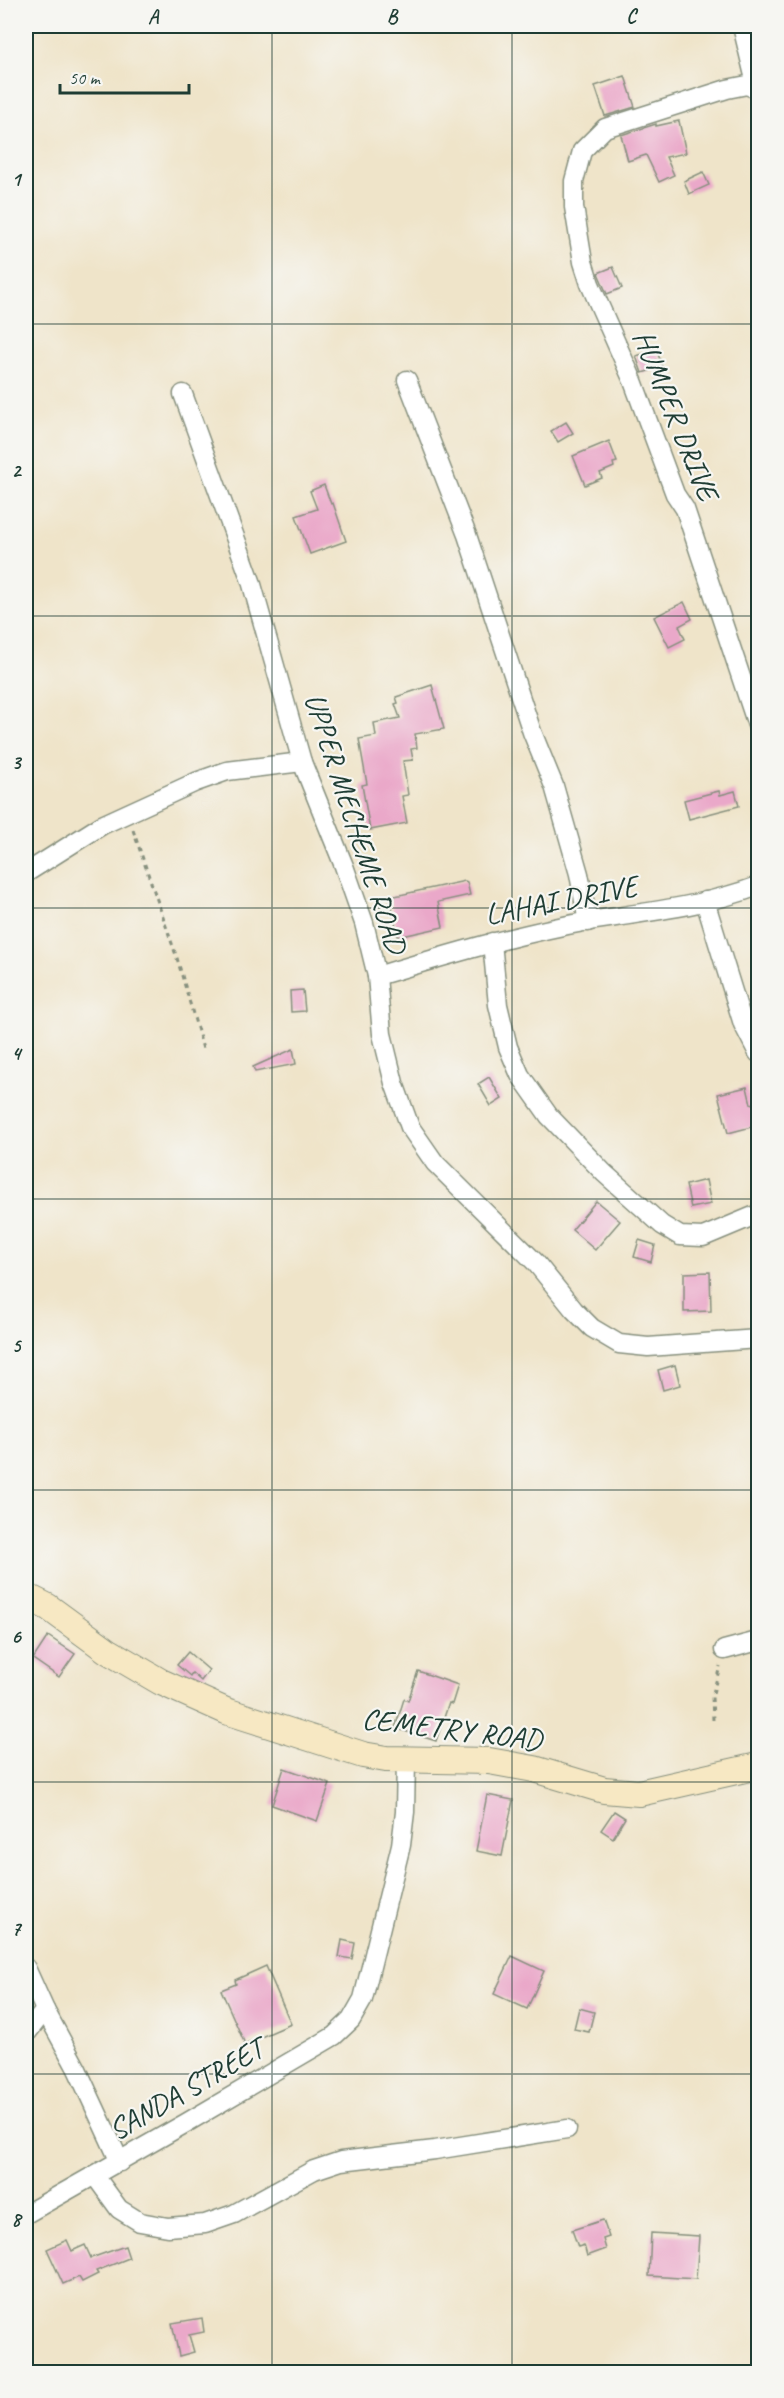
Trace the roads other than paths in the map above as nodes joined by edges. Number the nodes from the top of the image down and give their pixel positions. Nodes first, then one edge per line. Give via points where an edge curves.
1 (742, 26) edge
2 (758, 89) edge
3 (407, 380) dead end
4 (183, 394) dead end
5 (759, 728) edge
6 (302, 762) junction
7 (26, 873) edge
8 (759, 886) edge
9 (705, 901) junction
10 (588, 922) junction
11 (492, 942) junction
12 (377, 976) junction
13 (759, 1053) edge
14 (759, 1214) edge
15 (759, 1339) edge
16 (26, 1596) edge
17 (759, 1641) edge
18 (724, 1650) road end
19 (406, 1760) junction
20 (759, 1766) edge
21 (26, 1968) edge
22 (45, 2010) junction
23 (26, 2034) edge
24 (567, 2129) dead end
25 (120, 2162) junction
26 (95, 2176) junction
27 (26, 2214) edge

1 - 2 street
2 - 5 street, HUMPER DRIVE via 747,85 728,89 605,128 582,151 574,181 574,207 582,262 633,381 675,494 685,509
3 - 10 street via 467,535 532,732 554,786
4 - 6 street, UPPER MECHEME ROAD via 250,580
6 - 7 street via 227,771 196,782 102,825
6 - 12 street, UPPER MECHEME ROAD via 361,914
8 - 9 street, LAHAI DRIVE
9 - 10 street, LAHAI DRIVE
9 - 13 street via 743,1024
10 - 11 street, LAHAI DRIVE
11 - 12 street, LAHAI DRIVE
11 - 14 street via 501,1016 520,1075 549,1116 604,1173 662,1225 680,1236 703,1237
12 - 15 street, UPPER MECHEME ROAD via 382,1034 410,1127 435,1163 537,1263 592,1328 619,1344 648,1347
16 - 19 street, CEMETRY ROAD via 161,1682 226,1711 363,1755
17 - 18 street
19 - 20 street, CEMETRY ROAD via 489,1761 534,1769 604,1790 639,1793
19 - 25 street, SANDA STREET via 401,1845 363,1999 351,2020 334,2036
21 - 22 street
22 - 23 street
22 - 25 street via 77,2068
24 - 26 street via 341,2161 314,2170 234,2214 205,2224 168,2227 140,2222 119,2209
25 - 26 street, SANDA STREET
26 - 27 street, SANDA STREET

